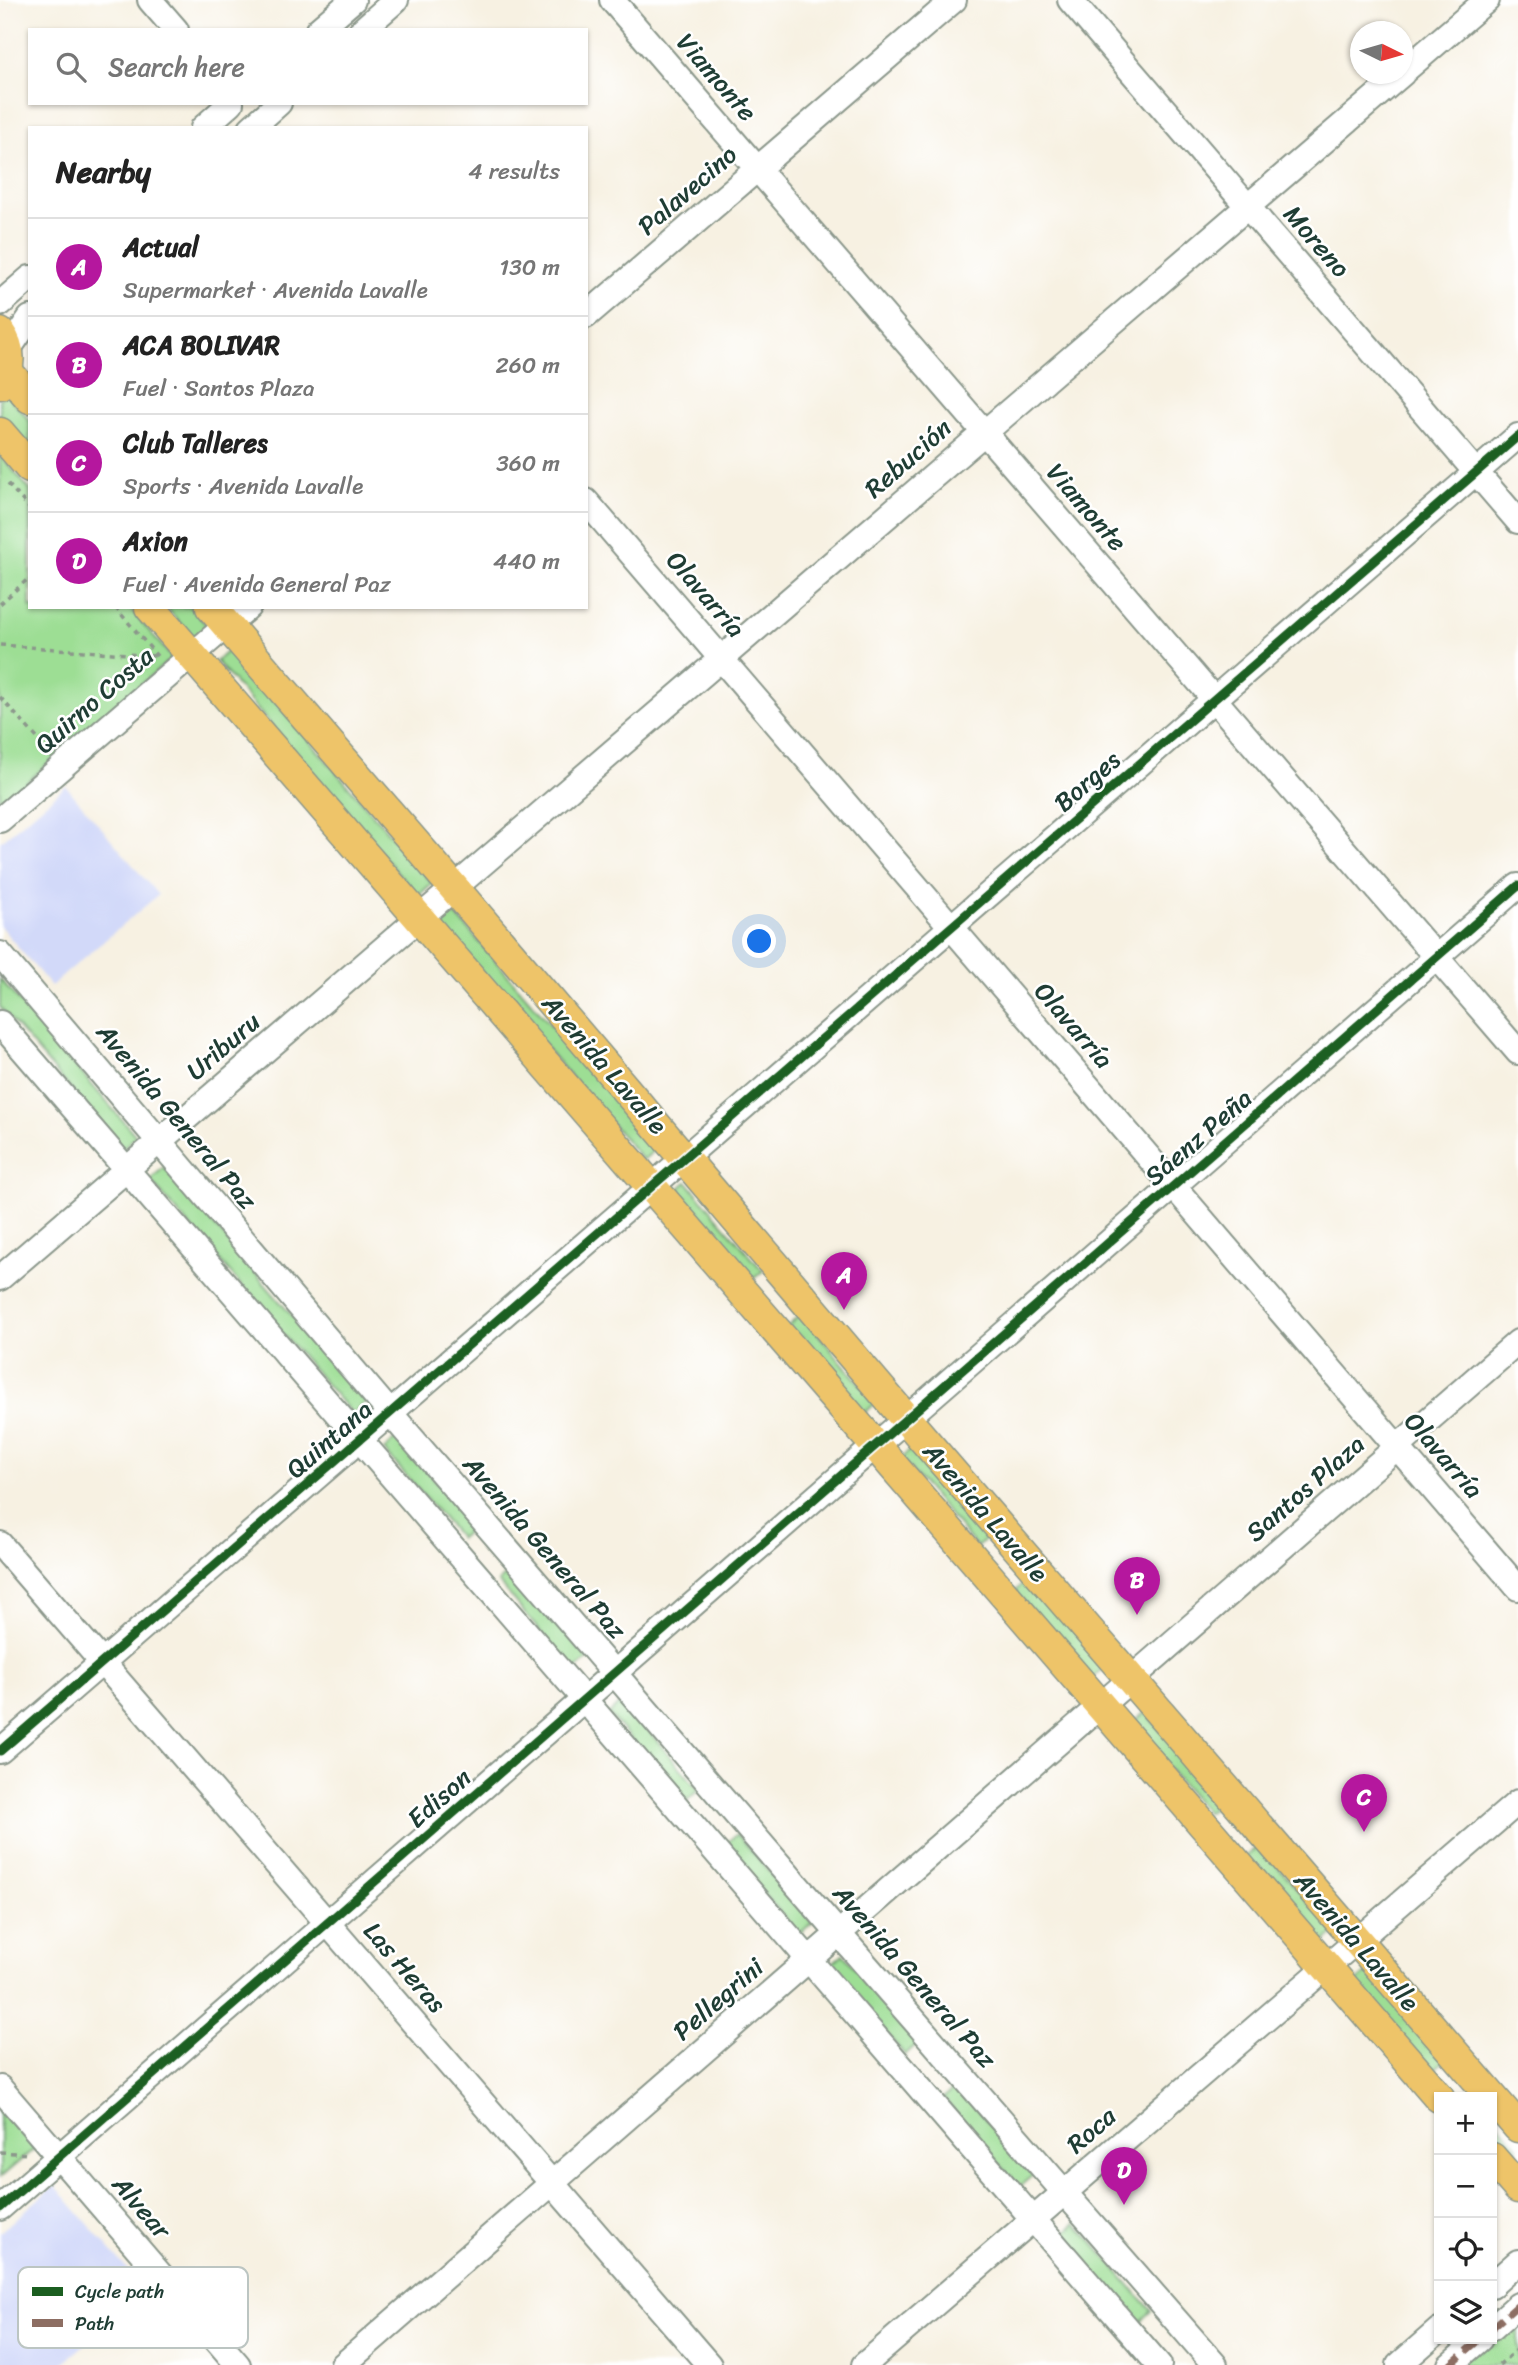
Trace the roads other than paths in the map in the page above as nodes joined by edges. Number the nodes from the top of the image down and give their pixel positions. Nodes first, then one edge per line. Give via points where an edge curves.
1 (150, 0) edge
2 (353, 0) edge
3 (612, 0) edge
4 (954, 0) edge
5 (1070, 0) edge
6 (1487, 0) edge
7 (174, 28) edge
8 (320, 28) edge
9 (1413, 64) edge
10 (1389, 84) edge
11 (229, 105) edge
12 (240, 105) edge
13 (277, 105) edge
14 (205, 126) edge
15 (256, 126) edge
16 (757, 169) junction
17 (1248, 206) junction
18 (28, 280) edge
19 (0, 304) edge
20 (588, 314) edge
21 (28, 321) edge
22 (4, 359) edge
23 (28, 395) edge
24 (984, 432) junction
25 (0, 433) edge
26 (1518, 436) edge
27 (1476, 472) junction
28 (19, 475) edge
29 (588, 503) edge
30 (1518, 521) edge
31 (152, 609) edge
32 (228, 613) edge
33 (192, 655) junction
34 (721, 658) junction
35 (1213, 699) junction
36 (0, 820) edge
37 (1518, 886) edge
38 (454, 888) junction
39 (419, 918) junction
40 (950, 927) junction
41 (0, 954) edge
42 (1437, 957) junction
43 (0, 1023) edge
44 (1518, 1052) edge
45 (160, 1140) junction
46 (684, 1157) junction
47 (126, 1169) junction
48 (1174, 1186) junction
49 (652, 1188) junction
50 (0, 1278) edge
51 (1518, 1342) edge
52 (391, 1413) junction
53 (905, 1419) junction
54 (360, 1440) junction
55 (875, 1445) junction
56 (1398, 1447) junction
57 (0, 1544) edge
58 (1518, 1588) edge
59 (102, 1663) junction
60 (615, 1672) junction
61 (1131, 1679) junction
62 (584, 1699) junction
63 (1101, 1705) junction
64 (0, 1751) edge
65 (1518, 1802) edge
66 (327, 1923) junction
67 (839, 1934) junction
68 (1357, 1941) junction
69 (809, 1959) junction
70 (1327, 1967) junction
71 (0, 2088) edge
72 (1436, 2092) edge
73 (1518, 2127) edge
74 (59, 2156) junction
75 (1497, 2164) edge
76 (552, 2183) junction
77 (1518, 2188) edge
78 (1065, 2192) junction
79 (0, 2208) edge
80 (1033, 2220) junction
81 (1518, 2262) edge
82 (155, 2267) edge
83 (1497, 2281) edge
84 (1518, 2305) edge
85 (1497, 2324) edge
86 (1434, 2334) edge
87 (1474, 2344) edge
88 (224, 2348) edge
89 (239, 2365) edge
90 (343, 2365) edge
91 (709, 2365) edge
92 (864, 2365) edge
93 (1159, 2365) edge
94 (1215, 2365) edge
95 (1399, 2365) edge
96 (1450, 2365) edge

1 - 7 street
2 - 8 street
3 - 16 street, Viamonte
4 - 16 street, Palavecino
5 - 17 street, Moreno
6 - 9 street, Rebución
10 - 17 street, Rebución
11 - 14 street
12 - 15 street
13 - 15 street
16 - 20 street, Palavecino
16 - 24 street, Viamonte
17 - 24 street, Rebución
17 - 27 street, Moreno
18 - 19 street
21 - 22 street
22 - 23 main road
24 - 34 street, Rebución
24 - 35 street, Viamonte
25 - 28 main road
26 - 27 street, Borges
27 - 30 street, Moreno
27 - 35 street, Borges
29 - 34 street, Olavarría
31 - 33 main road, Avenida Lavalle
32 - 33 street, Quirno Costa
32 - 38 main road, Avenida Lavalle
33 - 36 street, Quirno Costa
33 - 39 main road, Avenida Lavalle
34 - 38 street, Rebución
34 - 40 street, Olavarría
35 - 40 street, Borges
35 - 42 street, Viamonte
37 - 42 street, Sáenz Peña
38 - 39 street, Uriburu
38 - 46 main road, Avenida Lavalle
39 - 45 street, Uriburu
39 - 49 main road, Avenida Lavalle
40 - 46 street, Borges
40 - 48 street, Olavarría
41 - 45 street, Avenida General Paz
42 - 44 street, Viamonte
42 - 48 street, Sáenz Peña
43 - 47 street
45 - 47 street, Uriburu
45 - 52 street, Avenida General Paz
46 - 49 street, Quintana
46 - 53 main road, Avenida Lavalle
47 - 50 street, Uriburu
47 - 54 street
48 - 53 street, Sáenz Peña
48 - 56 street, Olavarría
49 - 52 street, Quintana
49 - 55 main road, Avenida Lavalle
51 - 56 street, Santos Plaza
52 - 54 street, Quintana
52 - 60 street, Avenida General Paz
53 - 55 street, Edison
53 - 61 main road, Avenida Lavalle
54 - 59 street, Quintana
54 - 62 street
55 - 60 street, Edison
55 - 63 main road, Avenida Lavalle
56 - 58 street, Olavarría
56 - 61 street, Santos Plaza
57 - 59 street, Las Heras
59 - 64 street, Quintana
59 - 66 street, Las Heras
60 - 62 street, Edison
60 - 67 street, Avenida General Paz
61 - 63 street, Pellegrini
61 - 68 main road, Avenida Lavalle
62 - 66 street, Edison
62 - 69 street
63 - 67 street, Pellegrini
63 - 70 main road, Avenida Lavalle
65 - 68 street, Roca
66 - 74 street, Edison
66 - 76 street, Las Heras
67 - 69 street, Pellegrini
67 - 78 street, Avenida General Paz
68 - 70 street, Roca
68 - 73 main road, Avenida Lavalle
69 - 76 street, Pellegrini
69 - 80 street
70 - 72 main road, Avenida Lavalle
70 - 78 street, Roca
71 - 74 street, Alvear
74 - 79 street, Edison
74 - 82 street, Alvear
75 - 77 main road
76 - 90 street, Pellegrini
76 - 91 street, Las Heras
78 - 80 street, Roca
78 - 94 street, Avenida General Paz
80 - 92 street, Roca
80 - 93 street
81 - 83 street
84 - 85 street
86 - 95 street
87 - 96 street
88 - 89 street, Alvear

